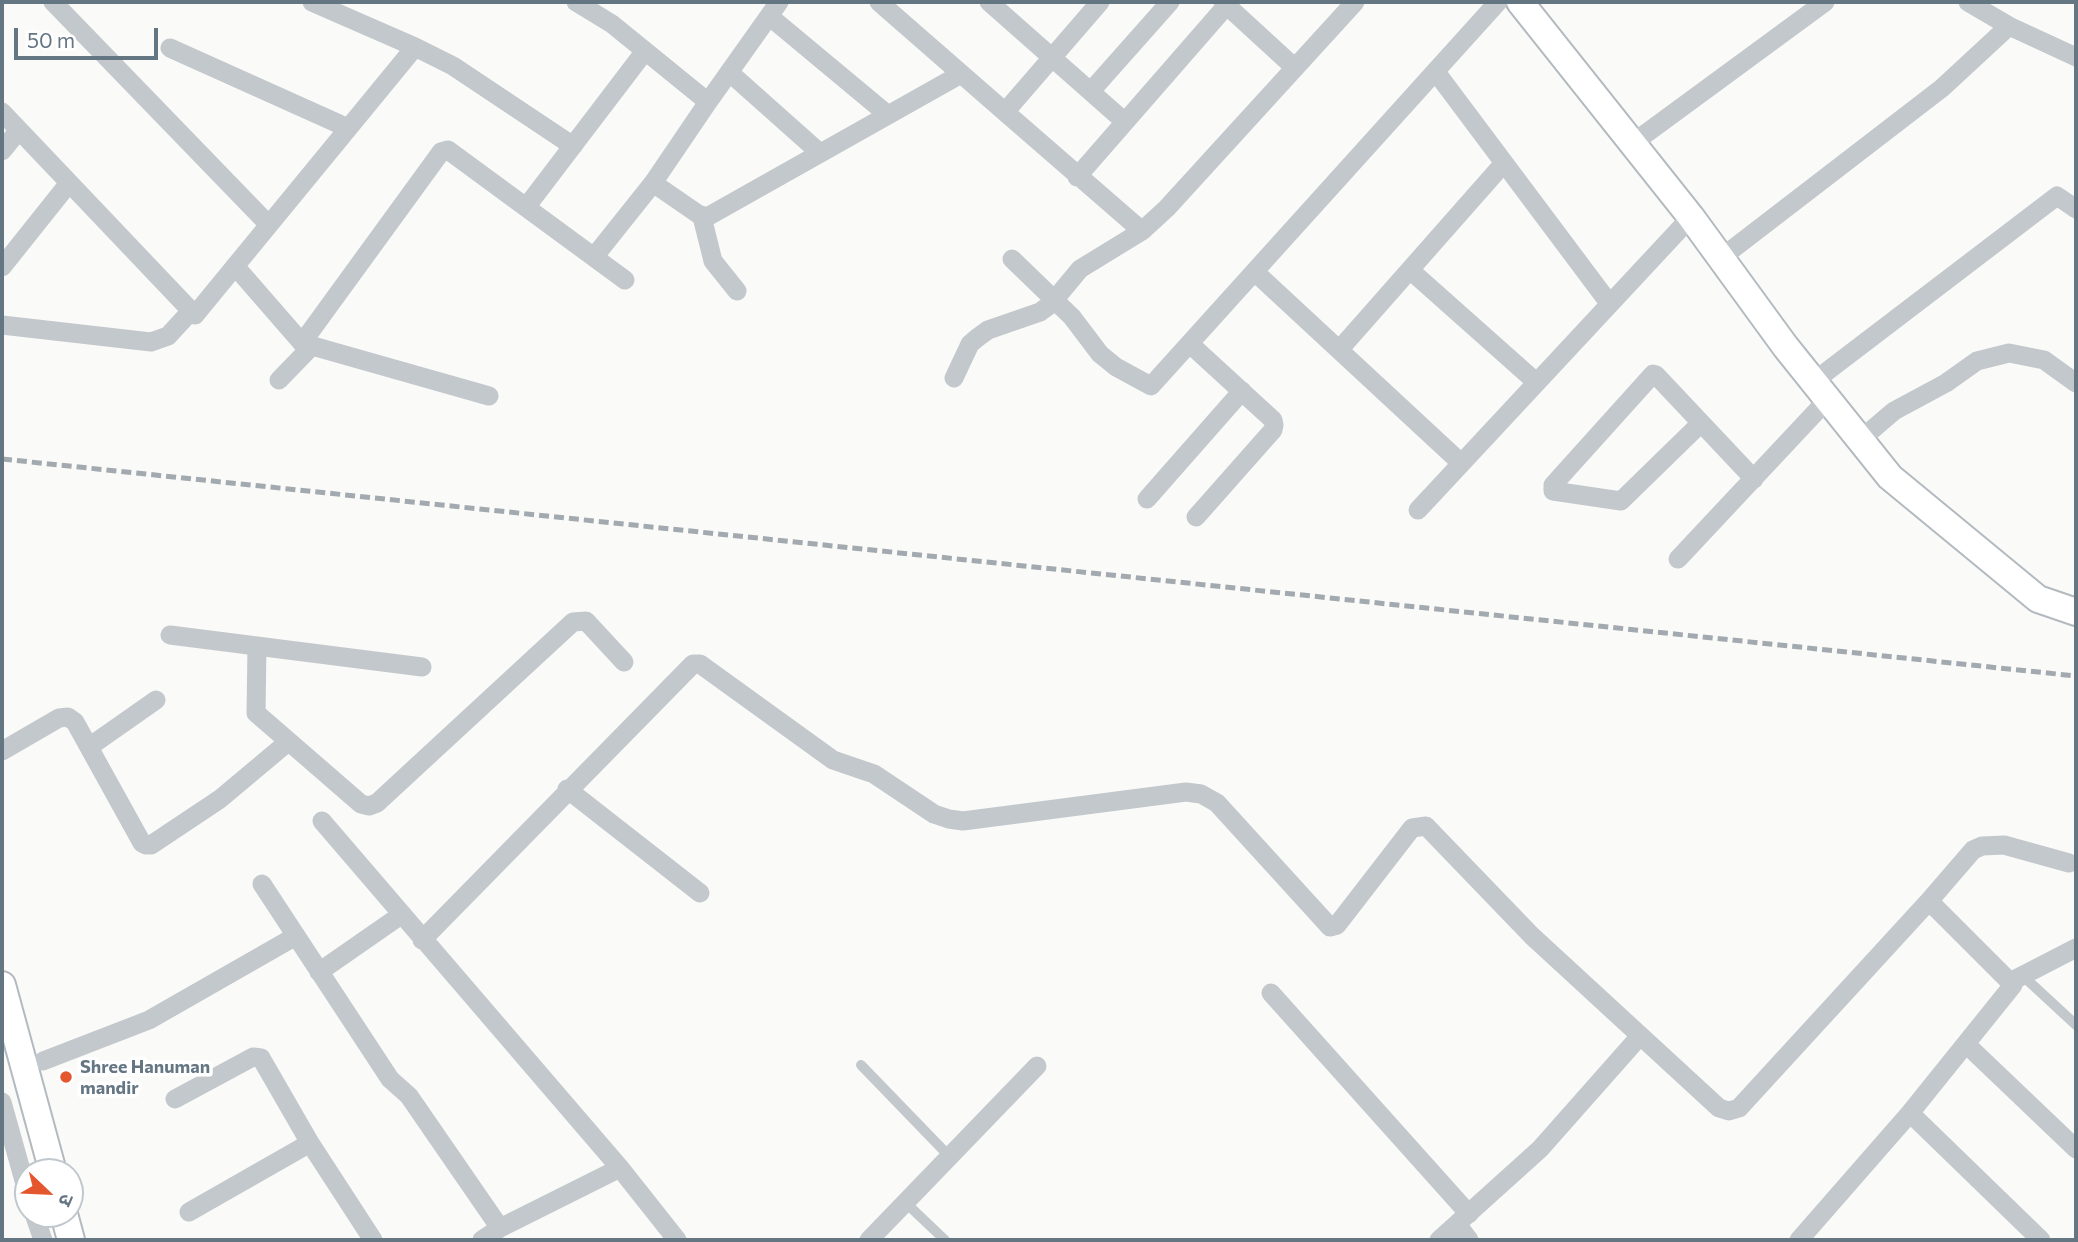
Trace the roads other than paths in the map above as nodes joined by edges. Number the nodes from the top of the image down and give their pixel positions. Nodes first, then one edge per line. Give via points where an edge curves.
1 (53, 2) edge
2 (313, 2) edge
3 (576, 2) edge
4 (879, 2) edge
5 (1100, 2) edge
6 (1170, 2) edge
7 (1498, 2) edge
8 (1520, 2) edge
9 (1825, 2) edge
10 (1968, 2) edge
11 (992, 3) edge
12 (1351, 3) edge
13 (1225, 4) edge
14 (774, 9) edge
15 (2009, 26) junction
16 (415, 47) junction
17 (170, 48) dead end
18 (645, 51) junction
19 (1052, 57) junction
20 (2076, 57) edge
21 (1295, 68) junction
22 (729, 72) junction
23 (1436, 72) junction
24 (961, 74) junction
25 (1091, 91) junction
26 (708, 102) junction
27 (2, 112) edge
28 (1005, 112) junction
29 (888, 115) junction
30 (1125, 122) junction
31 (348, 128) junction
32 (19, 130) junction
33 (1633, 144) junction
34 (573, 146) junction
35 (2, 151) edge
36 (820, 153) junction
37 (1504, 163) junction
38 (1077, 177) junction
39 (69, 183) junction
40 (653, 183) junction
41 (527, 206) junction
42 (2076, 209) edge
43 (702, 217) junction
44 (1691, 217) junction
45 (268, 224) junction
46 (1142, 231) junction
47 (594, 257) junction
48 (1721, 258) junction
49 (1012, 259) dead end
50 (235, 266) junction
51 (2, 267) edge
52 (1410, 270) junction
53 (1256, 273) junction
54 (625, 280) dead end
55 (737, 291) dead end
56 (1054, 299) junction
57 (1609, 303) junction
58 (191, 311) junction
59 (2, 325) edge
60 (1190, 344) junction
61 (306, 345) junction
62 (1339, 350) junction
63 (954, 378) dead end
64 (279, 380) dead end
65 (1536, 382) junction
66 (2076, 383) edge
67 (1242, 391) junction
68 (1820, 391) junction
69 (489, 396) dead end
70 (1701, 423) junction
71 (1860, 440) junction
72 (1461, 463) junction
73 (1754, 479) junction
74 (1147, 499) dead end
75 (1418, 510) dead end
76 (1196, 517) dead end
77 (1678, 559) dead end
78 (2076, 612) edge
79 (170, 635) dead end
80 (257, 647) junction
81 (624, 662) dead end
82 (422, 667) dead end
83 (156, 700) dead end
84 (288, 742) junction
85 (89, 747) junction
86 (2, 751) edge
87 (567, 789) junction
88 (322, 821) dead end
89 (2068, 863) dead end
90 (262, 884) dead end
91 (700, 893) dead end
92 (1929, 901) junction
93 (401, 915) junction
94 (296, 936) junction
95 (422, 940) junction
96 (2076, 948) edge
97 (319, 972) junction
98 (2018, 979) junction
99 (2, 985) edge
100 (1271, 993) dead end
101 (2076, 1025) edge
102 (1640, 1036) junction
103 (1966, 1044) junction
104 (43, 1061) dead end
105 (861, 1065) dead end
106 (1037, 1066) dead end
107 (175, 1099) dead end
108 (2, 1102) edge
109 (1910, 1113) junction
110 (310, 1143) junction
111 (2076, 1149) edge
112 (8, 1155) edge
113 (949, 1156) junction
114 (49, 1158) edge
115 (620, 1168) junction
116 (905, 1202) junction
117 (190, 1212) dead end
118 (1465, 1226) edge
119 (500, 1228) junction
120 (373, 1240) edge
121 (482, 1240) edge
122 (677, 1240) edge
123 (869, 1240) edge
124 (945, 1240) edge
125 (1439, 1240) edge
126 (1799, 1240) edge
127 (2041, 1240) edge

1 - 45 street
2 - 16 street
3 - 18 street
4 - 24 street
5 - 19 street
6 - 25 street
7 - 23 street
8 - 33 street
9 - 33 street
10 - 15 street
11 - 19 street
12 - 21 street
13 - 21 street
13 - 30 street
14 - 22 street
14 - 29 street
15 - 20 street
15 - 48 street via 1942,88
16 - 31 street
16 - 34 street via 453,66
17 - 31 street
18 - 26 street
18 - 34 street
19 - 25 street
19 - 28 street
21 - 46 street
22 - 26 street
22 - 36 street
23 - 37 street
23 - 53 street
24 - 28 street
24 - 29 street
25 - 30 street
26 - 40 street
27 - 32 street
28 - 38 street
29 - 36 street
30 - 38 street
31 - 45 street
32 - 35 street
32 - 39 street
33 - 44 street
34 - 41 street
36 - 43 street
37 - 52 street
37 - 57 street
38 - 46 street
39 - 51 street
39 - 58 street
40 - 43 street
40 - 47 street
41 - 47 street
41 - 61 street via 453,151 441,152
42 - 68 street via 2057,196
43 - 55 street via 713,261
44 - 48 street
44 - 57 street
45 - 50 street
46 - 56 street via 1080,269
47 - 54 street
48 - 68 street
49 - 56 street
50 - 58 street via 195,315
50 - 61 street
52 - 62 street
52 - 65 street
53 - 60 street
53 - 62 street
56 - 60 street via 1100,354 1146,385 1151,386
56 - 63 street via 1030,317 977,338
57 - 65 street
58 - 59 street via 168,336 151,342
60 - 67 street
61 - 64 street
61 - 69 street
62 - 72 street
65 - 72 street
66 - 71 street via 2045,360 2009,354 1977,361 1894,411
67 - 74 street
67 - 76 street via 1273,420 1273,430
68 - 71 street
68 - 73 street
70 - 70 street via 1656,375 1648,376 1553,485 1553,491 1621,501
70 - 73 street
71 - 78 street via 1890,477 2038,599
72 - 75 street
73 - 77 street
79 - 80 street
80 - 82 street
80 - 84 street via 256,713
81 - 84 street via 586,621 573,622 369,806
83 - 85 street
84 - 85 street via 220,799 151,845 142,844
85 - 86 street via 68,717
87 - 91 street
87 - 95 street
87 - 102 street via 687,668 700,664 834,760 874,774 949,819 1201,793 1217,803 1330,928 1337,925 1412,828 1426,826 1532,936
88 - 93 street
89 - 92 street via 2004,845 1982,846 1973,850
90 - 94 street
92 - 98 street
92 - 102 street via 1739,1108 1718,1108
93 - 95 street
93 - 97 street
94 - 97 street
94 - 104 street via 149,1020
95 - 115 street
96 - 98 street
97 - 119 street via 390,1079 409,1096
98 - 101 lane
98 - 103 street
99 - 114 street
100 - 118 street
102 - 118 street
103 - 109 street
103 - 111 street
105 - 113 lane
106 - 113 street
107 - 110 street via 253,1057 261,1058
108 - 112 street
109 - 126 street
109 - 127 street
110 - 117 street
110 - 120 street
113 - 116 street
115 - 119 street
115 - 122 street
116 - 123 street
116 - 124 lane
118 - 125 street
119 - 121 street

